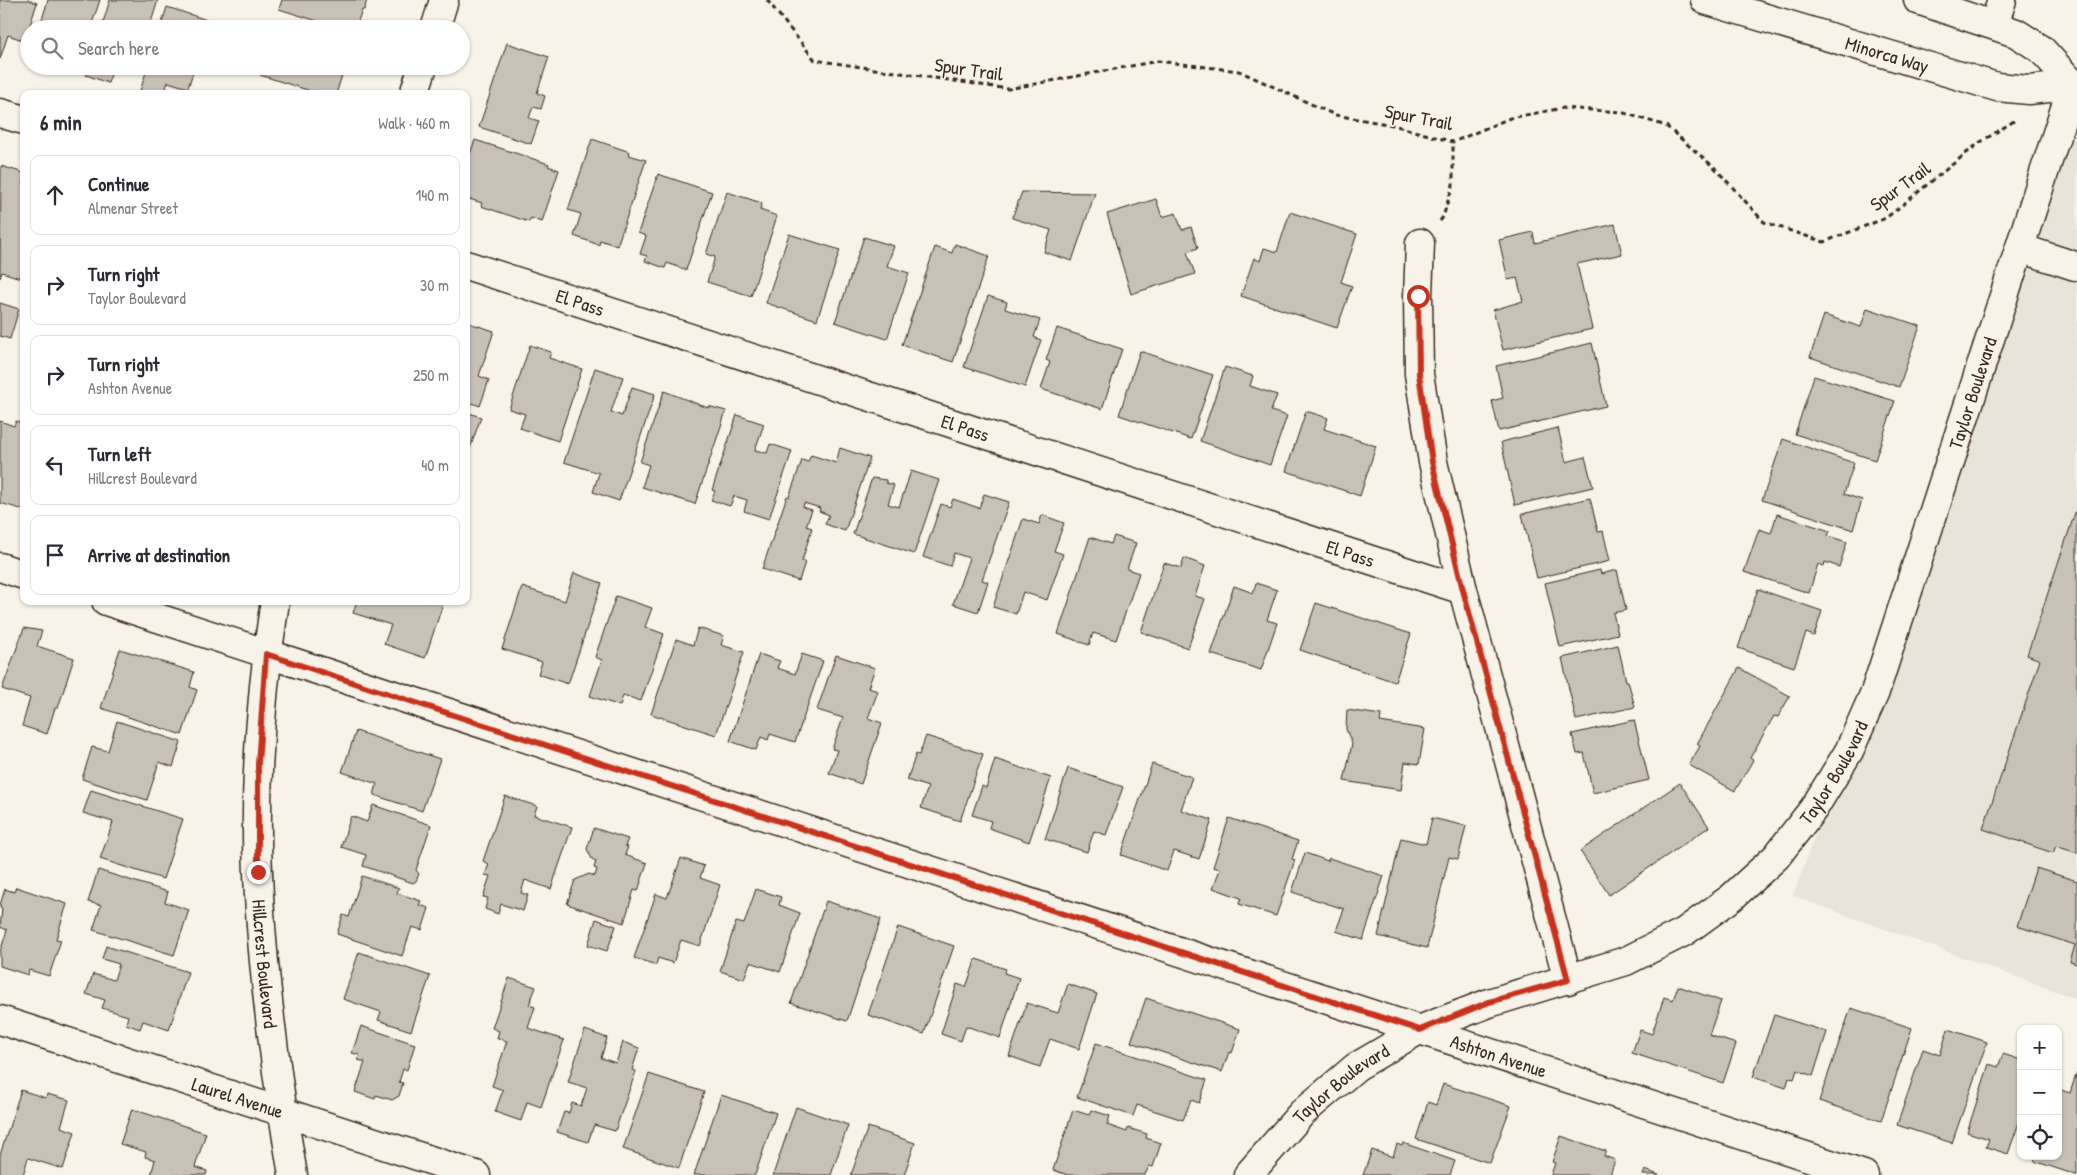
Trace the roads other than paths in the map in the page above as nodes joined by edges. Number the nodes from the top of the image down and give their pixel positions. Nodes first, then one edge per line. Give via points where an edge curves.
1 (444, 0) edge
2 (1705, 0) edge
3 (1918, 0) edge
4 (1998, 12) edge
5 (438, 20) edge
6 (419, 75) edge
7 (2076, 83) edge
8 (415, 90) edge
9 (0, 113) edge
10 (20, 119) edge
11 (1420, 243) road end
12 (2020, 248) junction
13 (470, 266) edge
14 (2075, 266) dead end
15 (0, 567) edge
16 (20, 574) edge
17 (1463, 590) junction
18 (118, 605) edge
19 (274, 605) edge
20 (266, 654) junction
21 (1568, 980) junction
22 (0, 1020) edge
23 (1420, 1030) junction
24 (282, 1112) junction
25 (292, 1175) edge
26 (476, 1175) edge
27 (1248, 1175) edge
28 (1864, 1175) edge

1 - 5 street
2 - 7 street, Minorca Way via 1997,87 2028,90
3 - 4 street
4 - 7 street via 2016,33 2041,48
6 - 8 street
7 - 12 street, Taylor Boulevard
9 - 10 street
11 - 17 street via 1419,374 1432,462
12 - 14 street
12 - 21 street, Taylor Boulevard via 1875,692 1849,751 1814,808 1776,857 1731,898 1684,932 1626,961
13 - 17 street, El Pass
15 - 16 street
17 - 21 street
18 - 20 street, Ashton Avenue
19 - 20 street, Hillcrest Boulevard
20 - 23 street, Ashton Avenue
20 - 24 street, Hillcrest Boulevard via 258,764 258,872 265,986
21 - 23 street, Taylor Boulevard via 1489,1002
22 - 24 street, Laurel Avenue
23 - 27 street, Taylor Boulevard via 1356,1067 1302,1113
23 - 28 street, Ashton Avenue
24 - 25 street, Hillcrest Boulevard
24 - 26 street, Laurel Avenue

